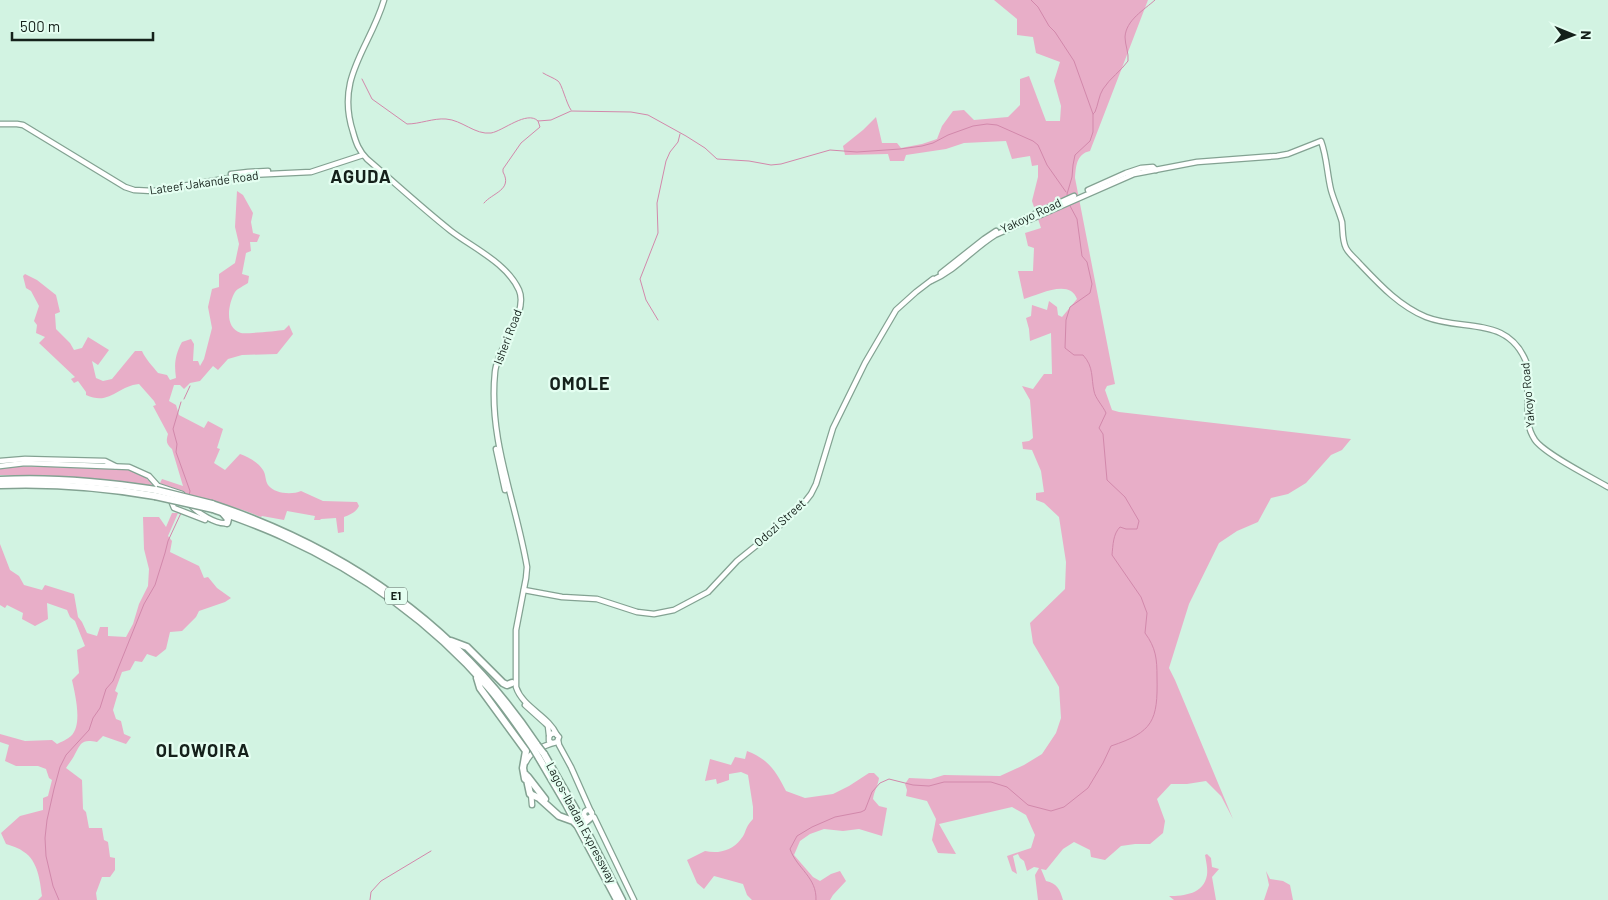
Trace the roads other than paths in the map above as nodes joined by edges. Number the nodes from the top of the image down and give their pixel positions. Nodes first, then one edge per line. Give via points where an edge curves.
1 (382, 3) edge
2 (0, 123) edge
3 (361, 154) junction
4 (346, 160) junction
5 (367, 162) junction
6 (248, 167) dead end
7 (1156, 170) junction
8 (252, 172) junction
9 (1127, 175) junction
10 (931, 280) joint
11 (520, 299) junction
12 (0, 461) edge
13 (0, 466) edge
14 (116, 466) junction
15 (504, 476) junction
16 (0, 478) edge
17 (0, 485) edge
18 (1608, 487) edge
19 (174, 491) junction
20 (155, 493) junction
21 (213, 506) junction
22 (193, 512) junction
23 (222, 513) junction
24 (242, 519) junction
25 (229, 523) junction
26 (524, 590) junction
27 (447, 640) junction
28 (476, 674) junction
29 (512, 683) junction
30 (557, 735) junction
31 (549, 737) junction
32 (554, 742) junction
33 (546, 744) junction
34 (534, 749) junction
35 (541, 756) junction
36 (526, 776) junction
37 (531, 794) junction
38 (540, 799) junction
39 (566, 804) junction
40 (532, 805) joint
41 (576, 810) junction
42 (589, 814) junction
43 (581, 825) junction
44 (617, 900) edge
45 (622, 900) edge
46 (634, 900) edge

1 - 3 main road, Isheri Road via 355,66 349,89 349,119
2 - 4 main road, Lateef Jakande Road via 24,126 126,187 140,191 245,175 307,173
2 - 8 main road, Lateef Jakande Road via 24,123 134,188
3 - 4 main road, Lateef Jakande Road
3 - 5 main road, Isheri Road
3 - 8 main road, Lateef Jakande Road via 311,170
3 - 11 main road, Isheri Road via 453,232 497,263 516,285
4 - 5 main road via 360,158
5 - 11 main road, Isheri Road via 437,223 504,273
6 - 8 main road
7 - 9 main road
7 - 9 main road via 1153,167 1141,168
7 - 18 main road, Yakoyo Road via 1197,162 1277,156 1321,141 1342,223 1343,241 1352,256 1382,287 1416,312 1444,322 1494,329 1508,338 1524,355 1527,364 1528,422 1535,440
9 - 10 main road, Yakoyo Road via 984,239
10 - 26 main road, Odozi Street via 896,310 865,363 833,428 811,494 708,592 674,610 654,614 597,599
11 - 15 main road, Isheri Road via 516,319 500,353 495,373 496,433
12 - 14 main road via 96,461
13 - 14 main road via 25,463
14 - 19 main road via 136,470 150,477 158,486
15 - 26 main road, Isheri Road via 527,567
15 - 29 main road, Isheri Road via 524,569 514,630
16 - 20 highway, Lagos-Ibadan Expressway / E1 via 76,480 116,484
17 - 20 highway, Lagos-Ibadan Expressway / E1 via 39,484
19 - 22 main road via 181,494
19 - 22 main road via 174,508
20 - 21 highway, Lagos-Ibadan Expressway / E1, bridge
21 - 23 highway, Lagos-Ibadan Expressway / E1
21 - 27 highway, Lagos-Ibadan Expressway / E1 via 282,530 346,563 389,590
22 - 25 main road via 222,526
23 - 24 highway, Lagos-Ibadan Expressway / E1
23 - 25 highway
24 - 25 highway
24 - 28 highway, Lagos-Ibadan Expressway / E1 via 296,542 366,582 429,629
26 - 30 main road, Isheri Road via 516,630 516,687 520,696 552,726
27 - 29 highway via 467,647 505,684
27 - 34 highway, Lagos-Ibadan Expressway / E1 via 489,680 526,729
28 - 34 highway, Lagos-Ibadan Expressway / E1
28 - 36 highway via 480,688 526,751 523,768
29 - 31 main road via 515,693 548,726
30 - 31 main road via 553,733
30 - 32 main road, Isheri Road
31 - 32 main road
31 - 33 main road
32 - 33 main road
32 - 42 main road via 568,764
33 - 34 main road
34 - 35 highway, Lagos-Ibadan Expressway / E1, bridge
34 - 36 main road via 527,762
35 - 39 highway, Lagos-Ibadan Expressway / E1
35 - 41 highway, Lagos-Ibadan Expressway / E1 via 554,770
36 - 37 highway
36 - 39 highway via 560,815 567,817
37 - 38 highway
37 - 40 main road
38 - 40 highway via 536,798
38 - 43 highway via 559,816
39 - 43 highway, Lagos-Ibadan Expressway / E1
41 - 42 highway
41 - 43 highway, Lagos-Ibadan Expressway / E1
42 - 43 highway
42 - 46 main road via 594,817
43 - 44 highway, Lagos-Ibadan Expressway / E1
43 - 45 highway, Lagos-Ibadan Expressway / E1

